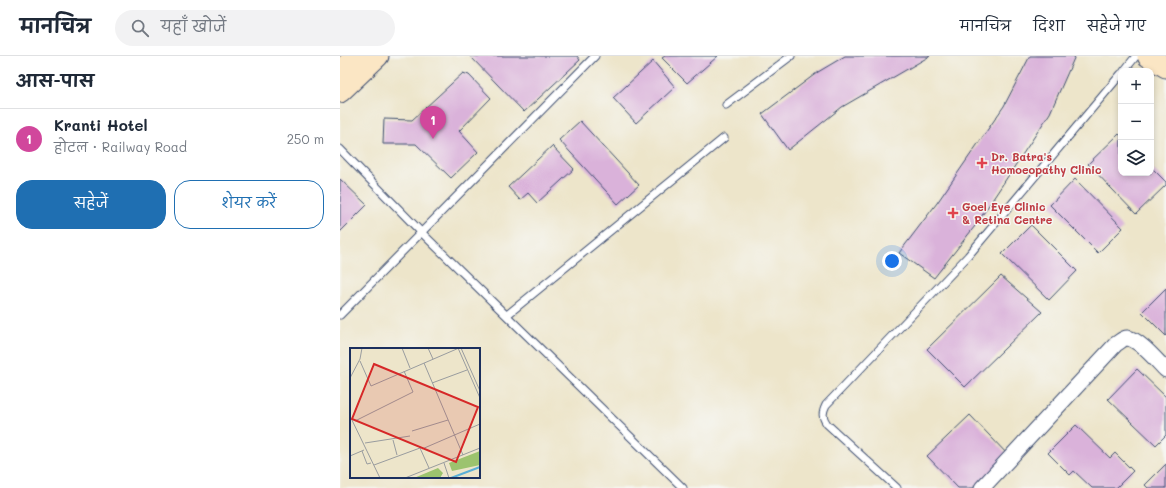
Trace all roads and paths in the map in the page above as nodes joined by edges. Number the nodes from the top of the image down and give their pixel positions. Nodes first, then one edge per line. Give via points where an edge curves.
1 (356, 56) edge
2 (378, 56) edge
3 (595, 56) edge
4 (791, 56) edge
5 (1136, 56) edge
6 (1148, 56) edge
7 (1166, 67) edge
8 (1126, 68) edge
9 (340, 71) edge
10 (1118, 78) edge
11 (340, 92) edge
12 (726, 105) dead end
13 (724, 138) dead end
14 (340, 149) edge
15 (421, 232) junction
16 (340, 315) edge
17 (507, 315) junction
18 (1166, 370) edge
19 (683, 488) edge
20 (897, 488) edge
21 (982, 488) edge

1 - 9 main road
2 - 11 main road
3 - 15 lane
4 - 12 lane
5 - 8 lane
6 - 7 main road
10 - 20 lane via 968,256 826,405 823,419 827,424
13 - 17 lane
14 - 15 lane
15 - 16 lane
15 - 17 lane
17 - 19 lane
18 - 21 street via 1138,342 1125,338 1116,344

